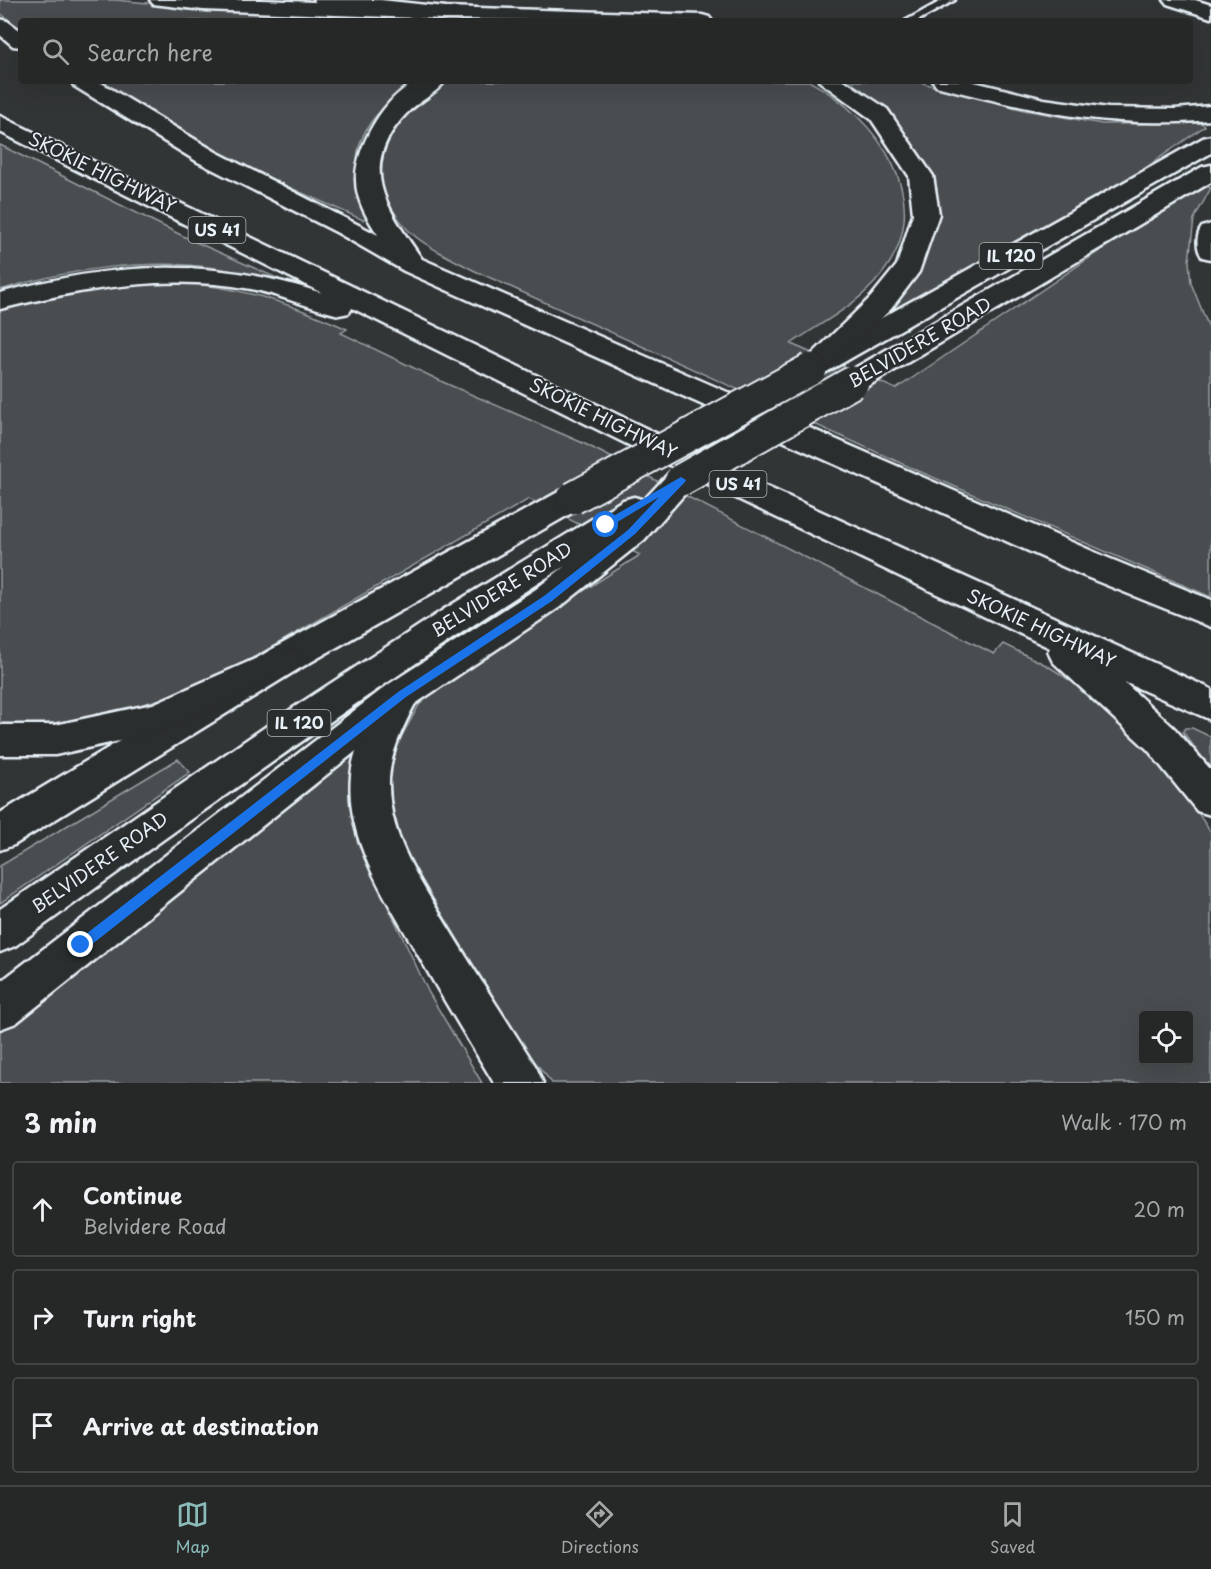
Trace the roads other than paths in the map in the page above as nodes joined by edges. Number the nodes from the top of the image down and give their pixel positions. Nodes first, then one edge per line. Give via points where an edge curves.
1 (160, 0) edge
2 (324, 0) edge
3 (950, 0) edge
4 (1174, 0) edge
5 (1211, 12) edge
6 (445, 13) junction
7 (606, 18) edge
8 (916, 18) edge
9 (0, 26) edge
10 (18, 38) edge
11 (87, 84) edge
12 (430, 84) edge
13 (834, 84) edge
14 (955, 84) edge
15 (1211, 113) edge
16 (0, 123) edge
17 (1211, 142) edge
18 (1211, 172) edge
19 (1211, 232) edge
20 (1211, 250) edge
21 (413, 265) junction
22 (0, 301) edge
23 (434, 337) junction
24 (811, 369) junction
25 (619, 528) junction
26 (1211, 614) edge
27 (1042, 631) junction
28 (282, 661) junction
29 (402, 694) junction
30 (1211, 705) edge
31 (0, 740) edge
32 (1211, 799) edge
33 (0, 833) edge
34 (0, 933) edge
35 (0, 1008) edge
36 (520, 1083) edge

1 - 6 main road
2 - 6 main road
3 - 8 lane
4 - 5 main road
6 - 7 main road
9 - 10 main road
11 - 21 main road via 207,157
12 - 21 main road via 401,105 383,126 370,156 367,177 372,200
13 - 24 main road via 879,114 921,176 926,214 910,266 881,303
14 - 15 main road via 1046,108 1110,117
16 - 23 main road, SKOKIE HIGHWAY / US 41
17 - 24 main road, BELVIDERE ROAD / IL 120
18 - 25 main road, BELVIDERE ROAD / IL 120, bridge via 681,480
19 - 20 main road
21 - 26 main road via 1096,567
22 - 23 main road via 51,285 154,273 239,279
23 - 27 main road, SKOKIE HIGHWAY / US 41
24 - 28 main road, BELVIDERE ROAD / IL 120, bridge
25 - 29 main road via 548,598
25 - 34 main road, BELVIDERE ROAD / IL 120 via 455,619 306,718
27 - 30 main road, SKOKIE HIGHWAY / US 41
27 - 32 main road via 1145,720 1188,766
28 - 31 main road via 160,717 55,741
28 - 33 main road, BELVIDERE ROAD / IL 120
29 - 35 main road
29 - 36 main road via 374,750 370,781 374,821 389,865

